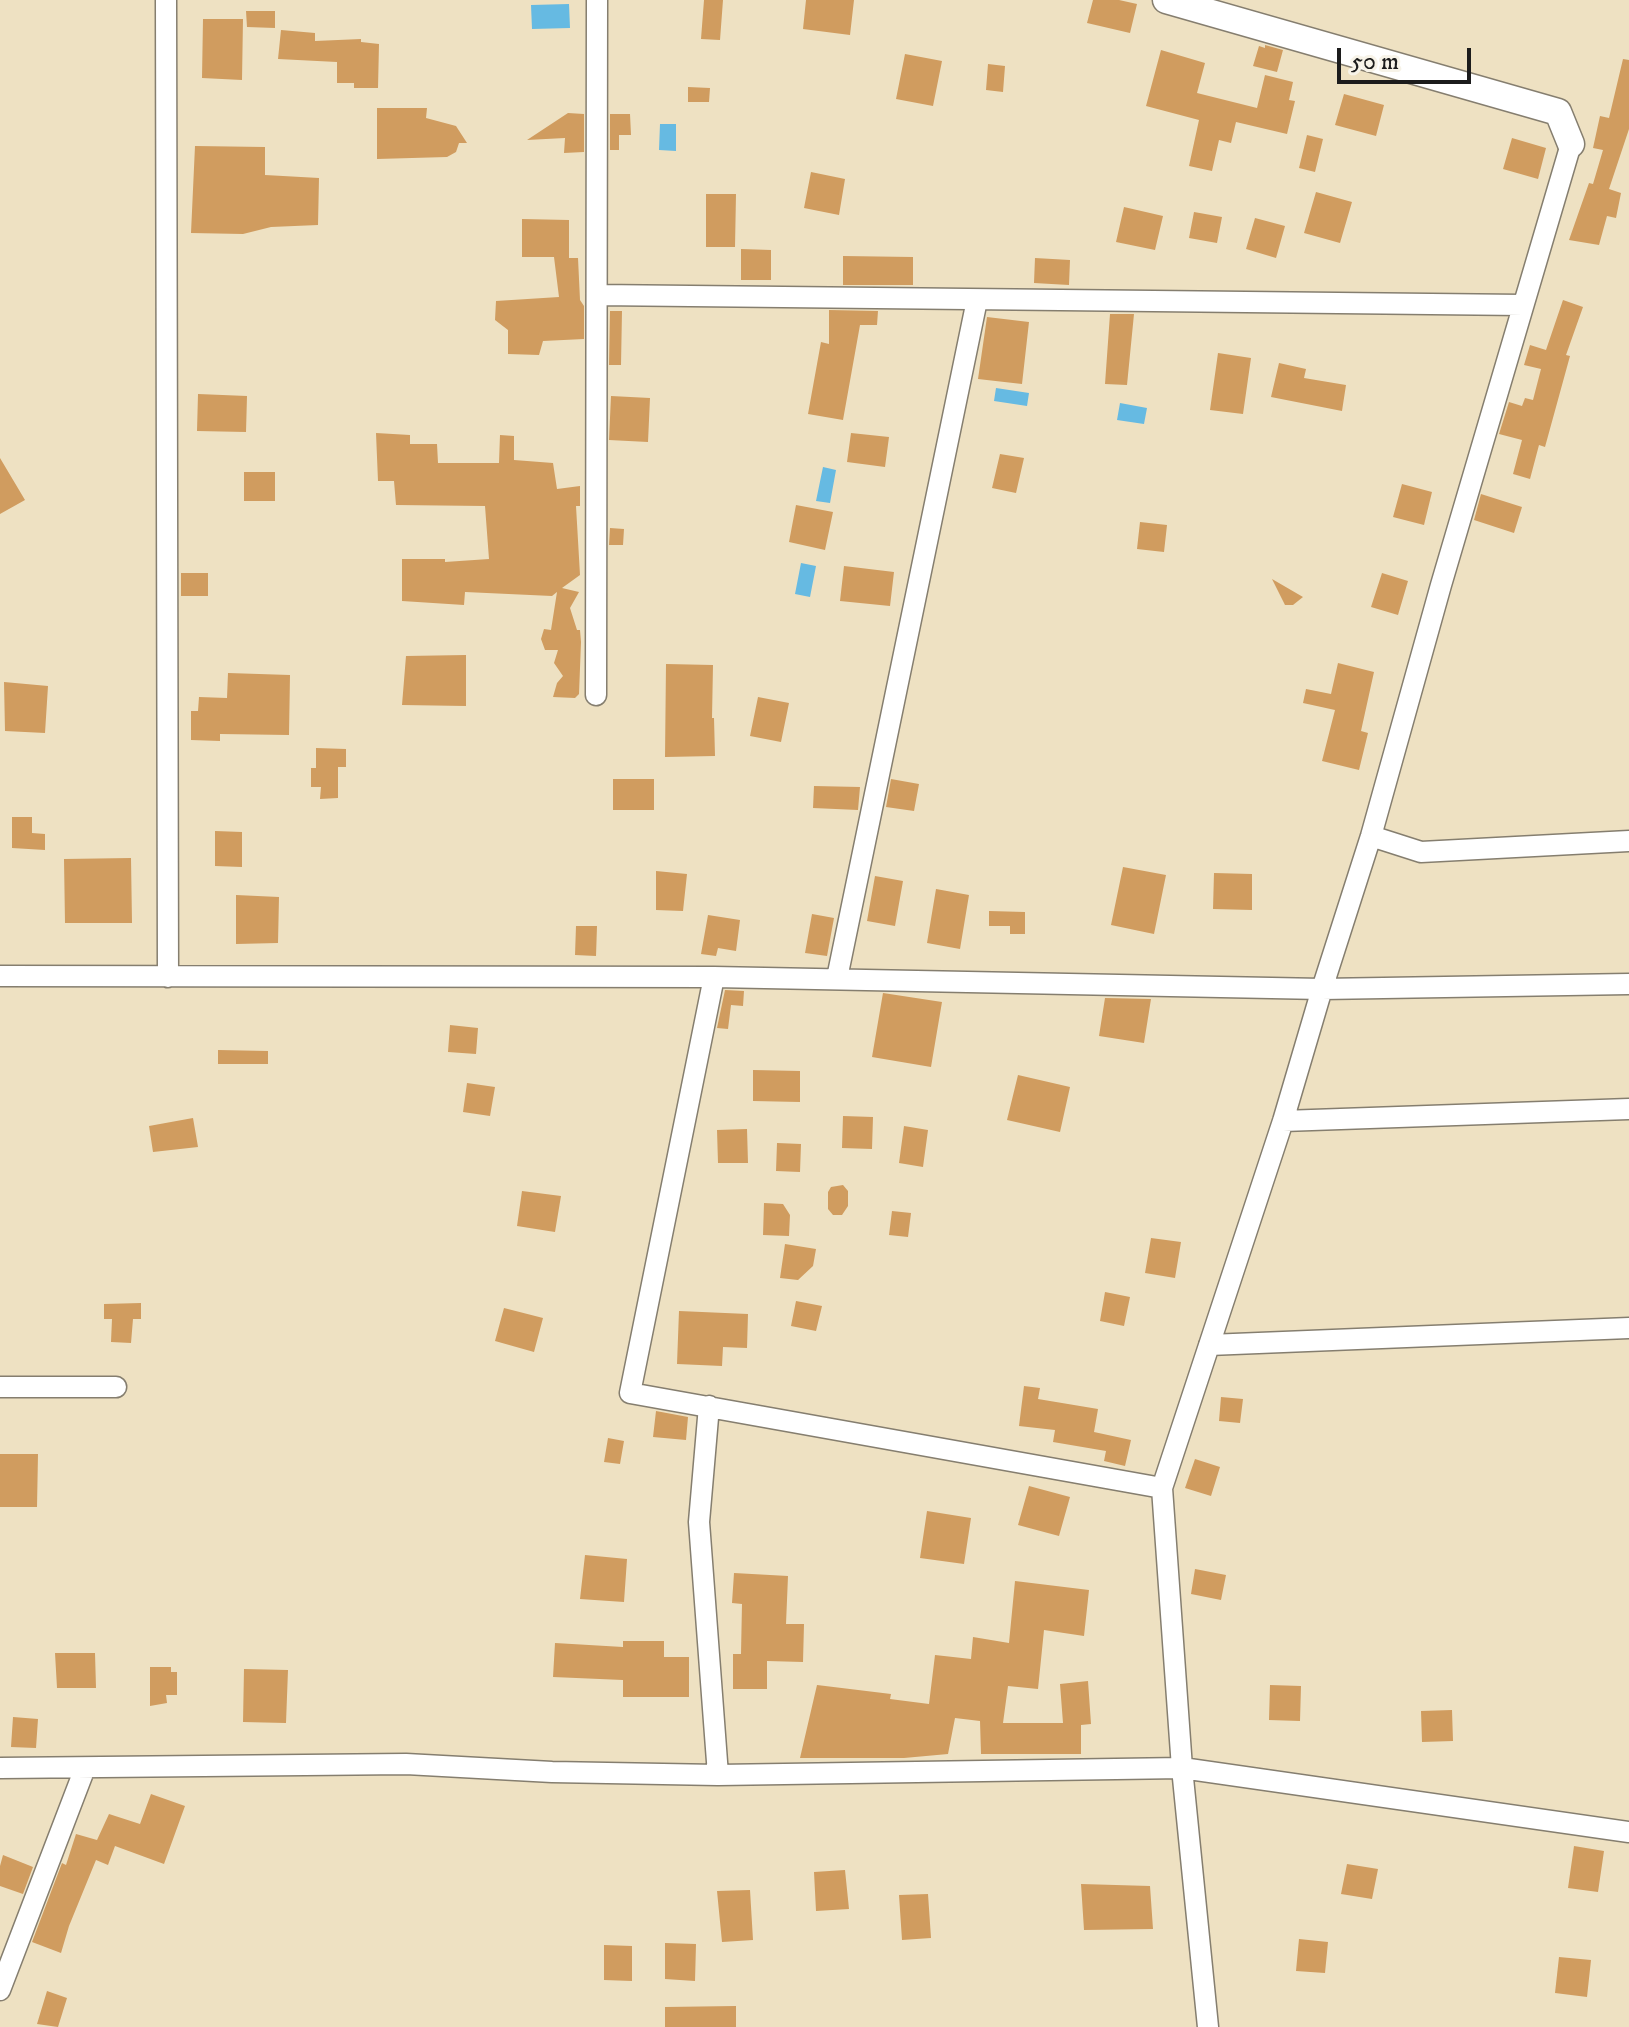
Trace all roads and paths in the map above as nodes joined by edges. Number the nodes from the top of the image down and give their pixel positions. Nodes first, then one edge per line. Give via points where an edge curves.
1 (166, 0) edge
2 (597, 0) edge
3 (1166, 0) edge
4 (1571, 144) joint
5 (598, 295) junction
6 (977, 300) junction
7 (1523, 305) junction
8 (596, 695) dead end
9 (1371, 836) junction
10 (1629, 841) edge
11 (0, 976) edge
12 (168, 977) junction
13 (714, 977) junction
14 (837, 978) junction
15 (1629, 984) edge
16 (1322, 989) junction
17 (1629, 1109) edge
18 (1283, 1121) junction
19 (1629, 1328) edge
20 (1209, 1345) junction
21 (0, 1387) edge
22 (116, 1387) dead end
23 (709, 1406) junction
24 (1162, 1488) junction
25 (0, 1768) edge
26 (85, 1768) junction
27 (1182, 1768) junction
28 (718, 1775) junction
29 (1629, 1832) edge
30 (0, 1990) edge
31 (1208, 2027) edge

1 - 12 street
2 - 5 street
3 - 4 street via 1558,112
4 - 7 street
5 - 6 street
5 - 8 street
6 - 7 street
6 - 14 street
7 - 9 street
9 - 10 street via 1421,852
9 - 16 street
11 - 12 street
12 - 13 street
13 - 14 street
13 - 23 street via 630,1393
14 - 16 street
15 - 16 street
16 - 18 street
17 - 18 street
18 - 20 street
19 - 20 street
20 - 24 street
21 - 22 street
23 - 24 street
23 - 28 street via 699,1522
24 - 27 street
25 - 26 street
26 - 28 street via 406,1764
26 - 30 street
27 - 28 street
27 - 29 street
27 - 31 street

